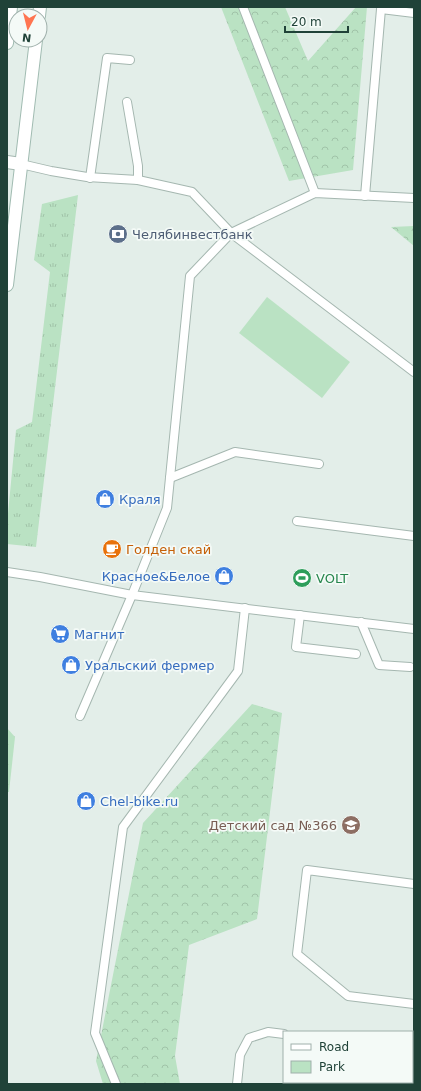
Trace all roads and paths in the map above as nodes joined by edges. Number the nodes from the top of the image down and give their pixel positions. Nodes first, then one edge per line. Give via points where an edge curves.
1 (11, 7) edge
2 (243, 7) edge
3 (414, 13) edge
4 (7, 43) edge
5 (35, 48) edge
6 (130, 60) dead end
7 (127, 102) dead end
8 (7, 162) edge
9 (21, 164) junction
10 (90, 178) junction
11 (138, 180) junction
12 (315, 193) junction
13 (365, 196) junction
14 (414, 198) edge
15 (231, 233) junction
16 (7, 285) edge
17 (414, 372) edge
18 (319, 464) dead end
19 (170, 478) junction
20 (297, 521) dead end
21 (414, 536) edge
22 (7, 572) edge
23 (132, 595) junction
24 (246, 608) junction
25 (300, 615) junction
26 (361, 622) junction
27 (414, 629) edge
28 (356, 654) dead end
29 (410, 667) dead end
30 (80, 716) dead end
31 (414, 884) edge
32 (414, 1004) edge
33 (283, 1034) edge
34 (116, 1084) edge
35 (237, 1084) edge

1 - 4 main road
2 - 12 lane
3 - 13 lane via 381,9
5 - 9 main road
6 - 10 lane via 107,58
7 - 11 lane
8 - 9 main road
9 - 10 lane
9 - 16 main road
10 - 11 lane
11 - 15 lane via 192,192
12 - 13 lane
12 - 15 lane
13 - 14 lane
15 - 17 lane
15 - 19 lane via 190,276
18 - 19 lane via 235,452
19 - 23 lane via 167,508
20 - 21 lane
22 - 23 lane
23 - 24 lane
23 - 30 lane
24 - 25 lane
24 - 34 lane via 238,671 123,827 95,1033
25 - 26 lane
25 - 28 lane via 296,647
26 - 27 lane
26 - 29 lane via 379,665
31 - 32 lane via 307,870 297,954 348,996
33 - 35 lane via 268,1032 249,1038 240,1055

